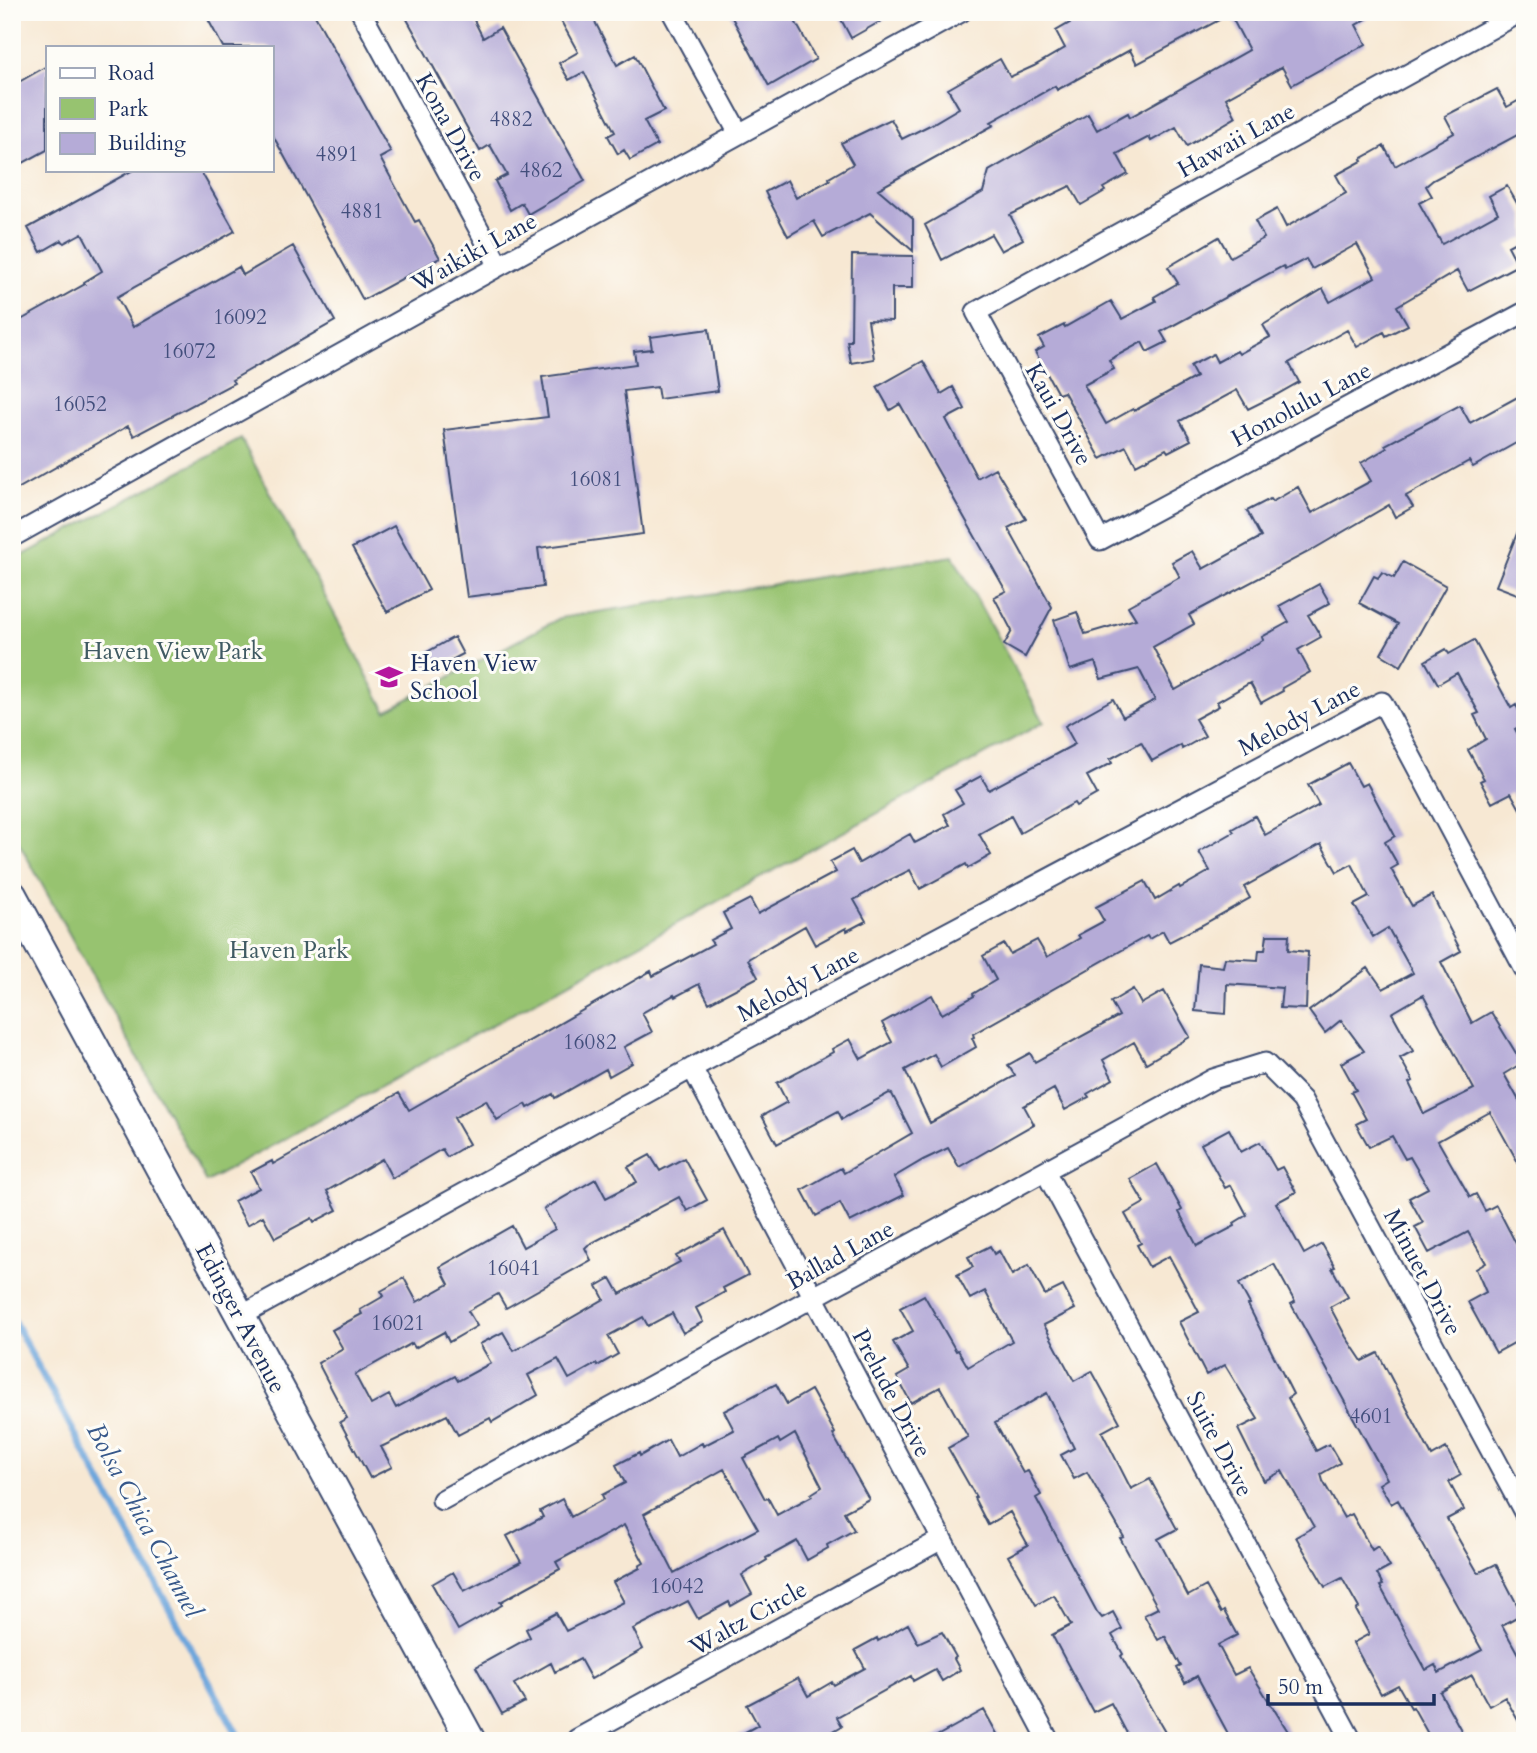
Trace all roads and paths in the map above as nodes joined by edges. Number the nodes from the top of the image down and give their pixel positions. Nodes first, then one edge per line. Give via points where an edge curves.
1 (361, 12) edge
2 (672, 12) edge
3 (961, 12) edge
4 (1521, 12) edge
5 (739, 134) junction
6 (499, 266) junction
7 (976, 312) joint
8 (1525, 312) edge
9 (12, 537) edge
10 (1100, 540) joint
11 (12, 895) edge
12 (1525, 970) edge
13 (1265, 1063) joint
14 (692, 1068) junction
15 (1045, 1171) junction
16 (814, 1297) junction
17 (241, 1316) junction
18 (442, 1500) dead end
19 (1525, 1514) edge
20 (942, 1539) junction
21 (578, 1739) edge
22 (471, 1741) edge
23 (1049, 1741) edge
24 (1352, 1741) edge

1 - 6 street, Kona Drive
2 - 5 street
3 - 5 street, Waikiki Lane
4 - 7 street, Hawaii Lane
5 - 6 street, Waikiki Lane
6 - 9 street, Waikiki Lane
7 - 10 street, Kaui Drive
8 - 10 street, Honolulu Lane
11 - 17 main road, Edinger Avenue
12 - 14 street, Melody Lane via 1382,702
13 - 15 street, Ballad Lane via 1213,1079
13 - 19 street, Minuet Drive via 1302,1100
14 - 16 street, Prelude Drive
14 - 17 street, Melody Lane
15 - 16 street, Ballad Lane
15 - 24 street, Suite Drive
16 - 18 street, Ballad Lane
16 - 20 street, Prelude Drive
17 - 22 main road, Edinger Avenue
20 - 21 street, Waltz Circle
20 - 23 street, Prelude Drive

